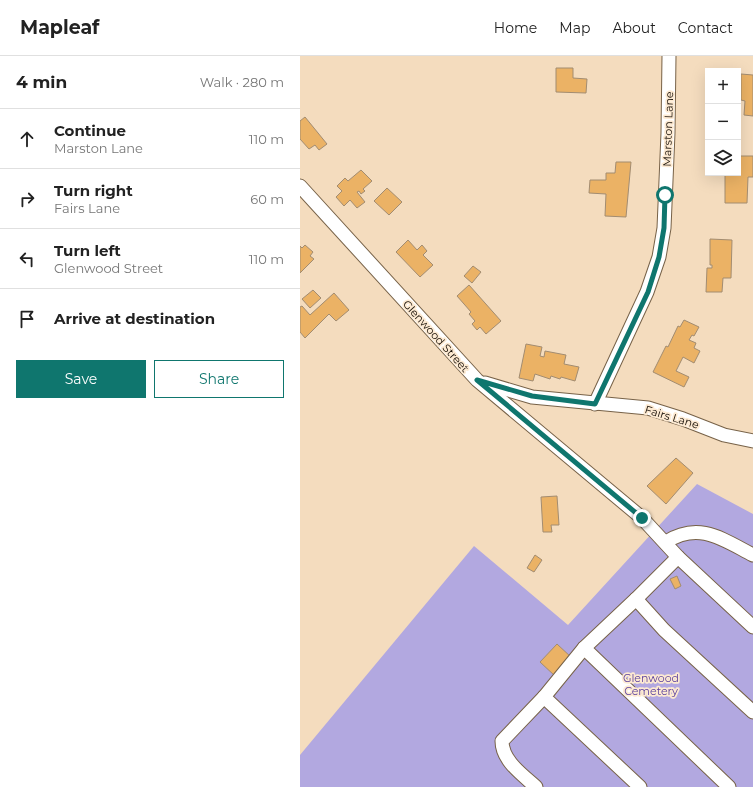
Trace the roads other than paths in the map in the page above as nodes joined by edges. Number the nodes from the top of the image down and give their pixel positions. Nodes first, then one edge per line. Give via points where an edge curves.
1 (669, 56) edge
2 (300, 186) edge
3 (477, 380) junction
4 (595, 404) junction
5 (753, 441) edge
6 (666, 542) junction
7 (753, 555) edge
8 (678, 557) junction
9 (636, 599) junction
10 (753, 627) edge
11 (584, 648) junction
12 (544, 696) junction
13 (753, 712) edge
14 (536, 787) edge
15 (640, 787) edge
16 (729, 787) edge

1 - 4 street, Marston Lane via 664,228 659,257 648,292
2 - 3 street, Glenwood Street
3 - 4 street, Fairs Lane via 532,396
3 - 6 street, Glenwood Street via 642,518
4 - 5 street, Fairs Lane via 648,408 724,435
6 - 7 street via 685,533 697,531 712,535
6 - 8 street, Glenwood Street
8 - 9 street
8 - 10 street, Glenwood Street
9 - 11 street
9 - 13 street via 664,630
11 - 12 street
11 - 16 street
12 - 14 street via 502,742 502,748 509,761
12 - 15 street

